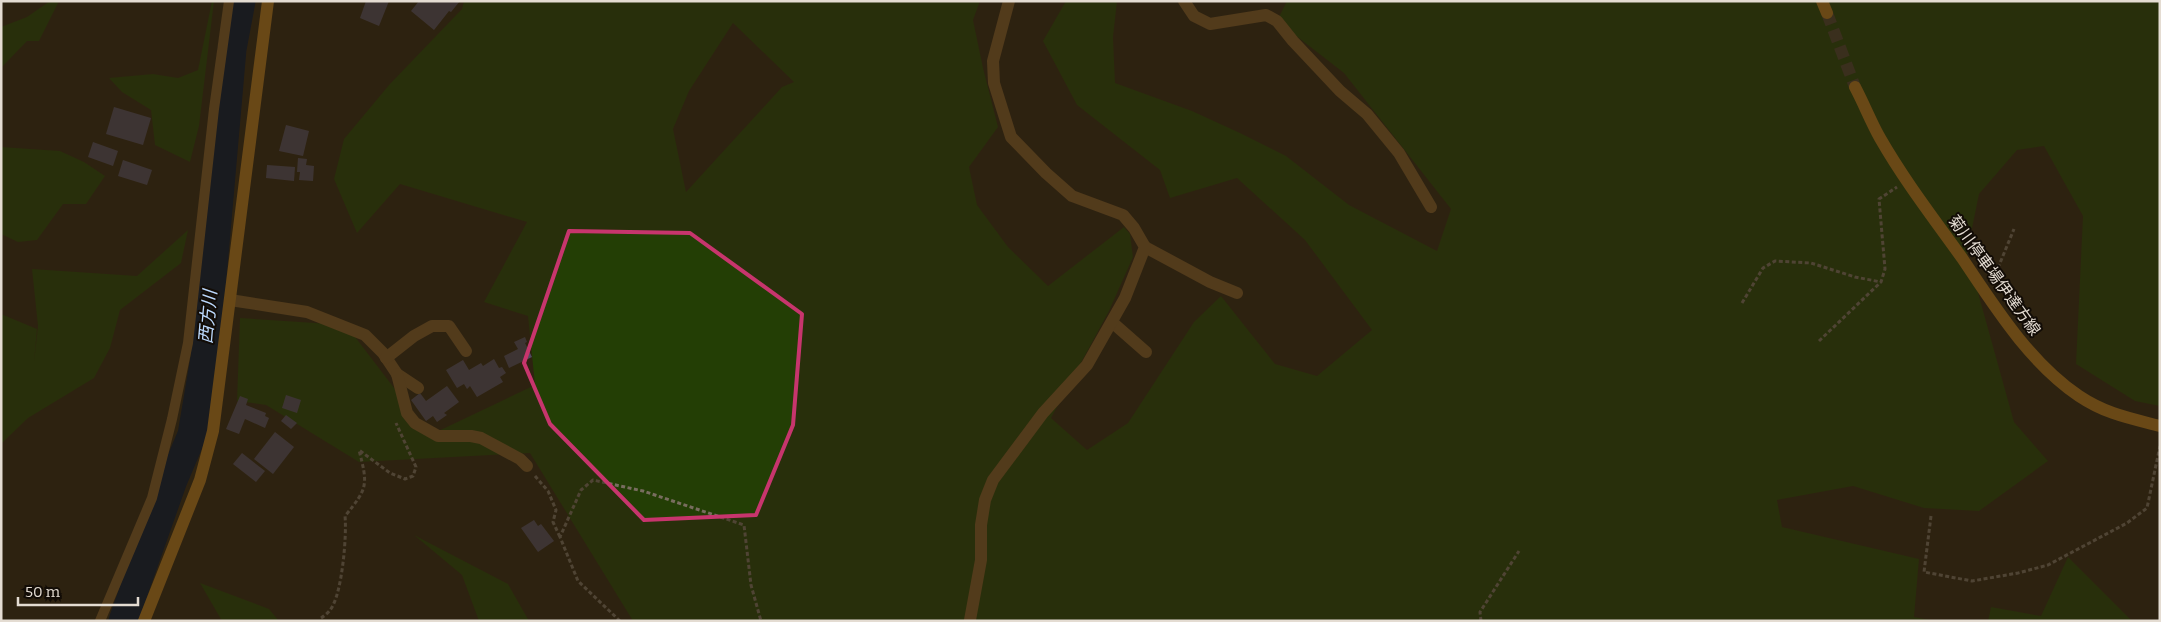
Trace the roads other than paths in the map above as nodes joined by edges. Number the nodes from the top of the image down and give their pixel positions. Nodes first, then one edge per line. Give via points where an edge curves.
1 (229, 1) edge
2 (268, 1) edge
3 (1009, 1) edge
4 (1184, 1) edge
5 (1855, 87) tunnel mouth
6 (1431, 207) dead end
7 (1145, 247) junction
8 (1237, 293) dead end
9 (230, 300) junction
10 (1113, 323) junction
11 (466, 351) dead end
12 (1146, 352) dead end
13 (386, 358) junction
14 (397, 374) junction
15 (418, 388) dead end
16 (2160, 426) edge
17 (527, 466) road end
18 (970, 620) edge
19 (100, 621) edge
20 (144, 621) edge

1 - 19 lane via 186,353 152,498
2 - 9 street
3 - 7 street via 992,60 994,83 1011,136 1072,196 1123,216
4 - 6 street via 1199,20 1210,24 1266,15 1277,21 1367,114 1399,153
5 - 16 street, 菊川停車場伊達方線 via 1880,138 2026,347 2053,377 2105,412
7 - 8 street
7 - 10 street
9 - 13 street via 307,312 365,335
9 - 20 street via 214,431 200,480
10 - 12 street
10 - 18 street via 1087,365 1043,414 993,480 985,500 981,560
11 - 13 street via 450,326 432,326
13 - 14 street
14 - 15 street
14 - 17 street via 407,414 415,423 438,436 481,438

